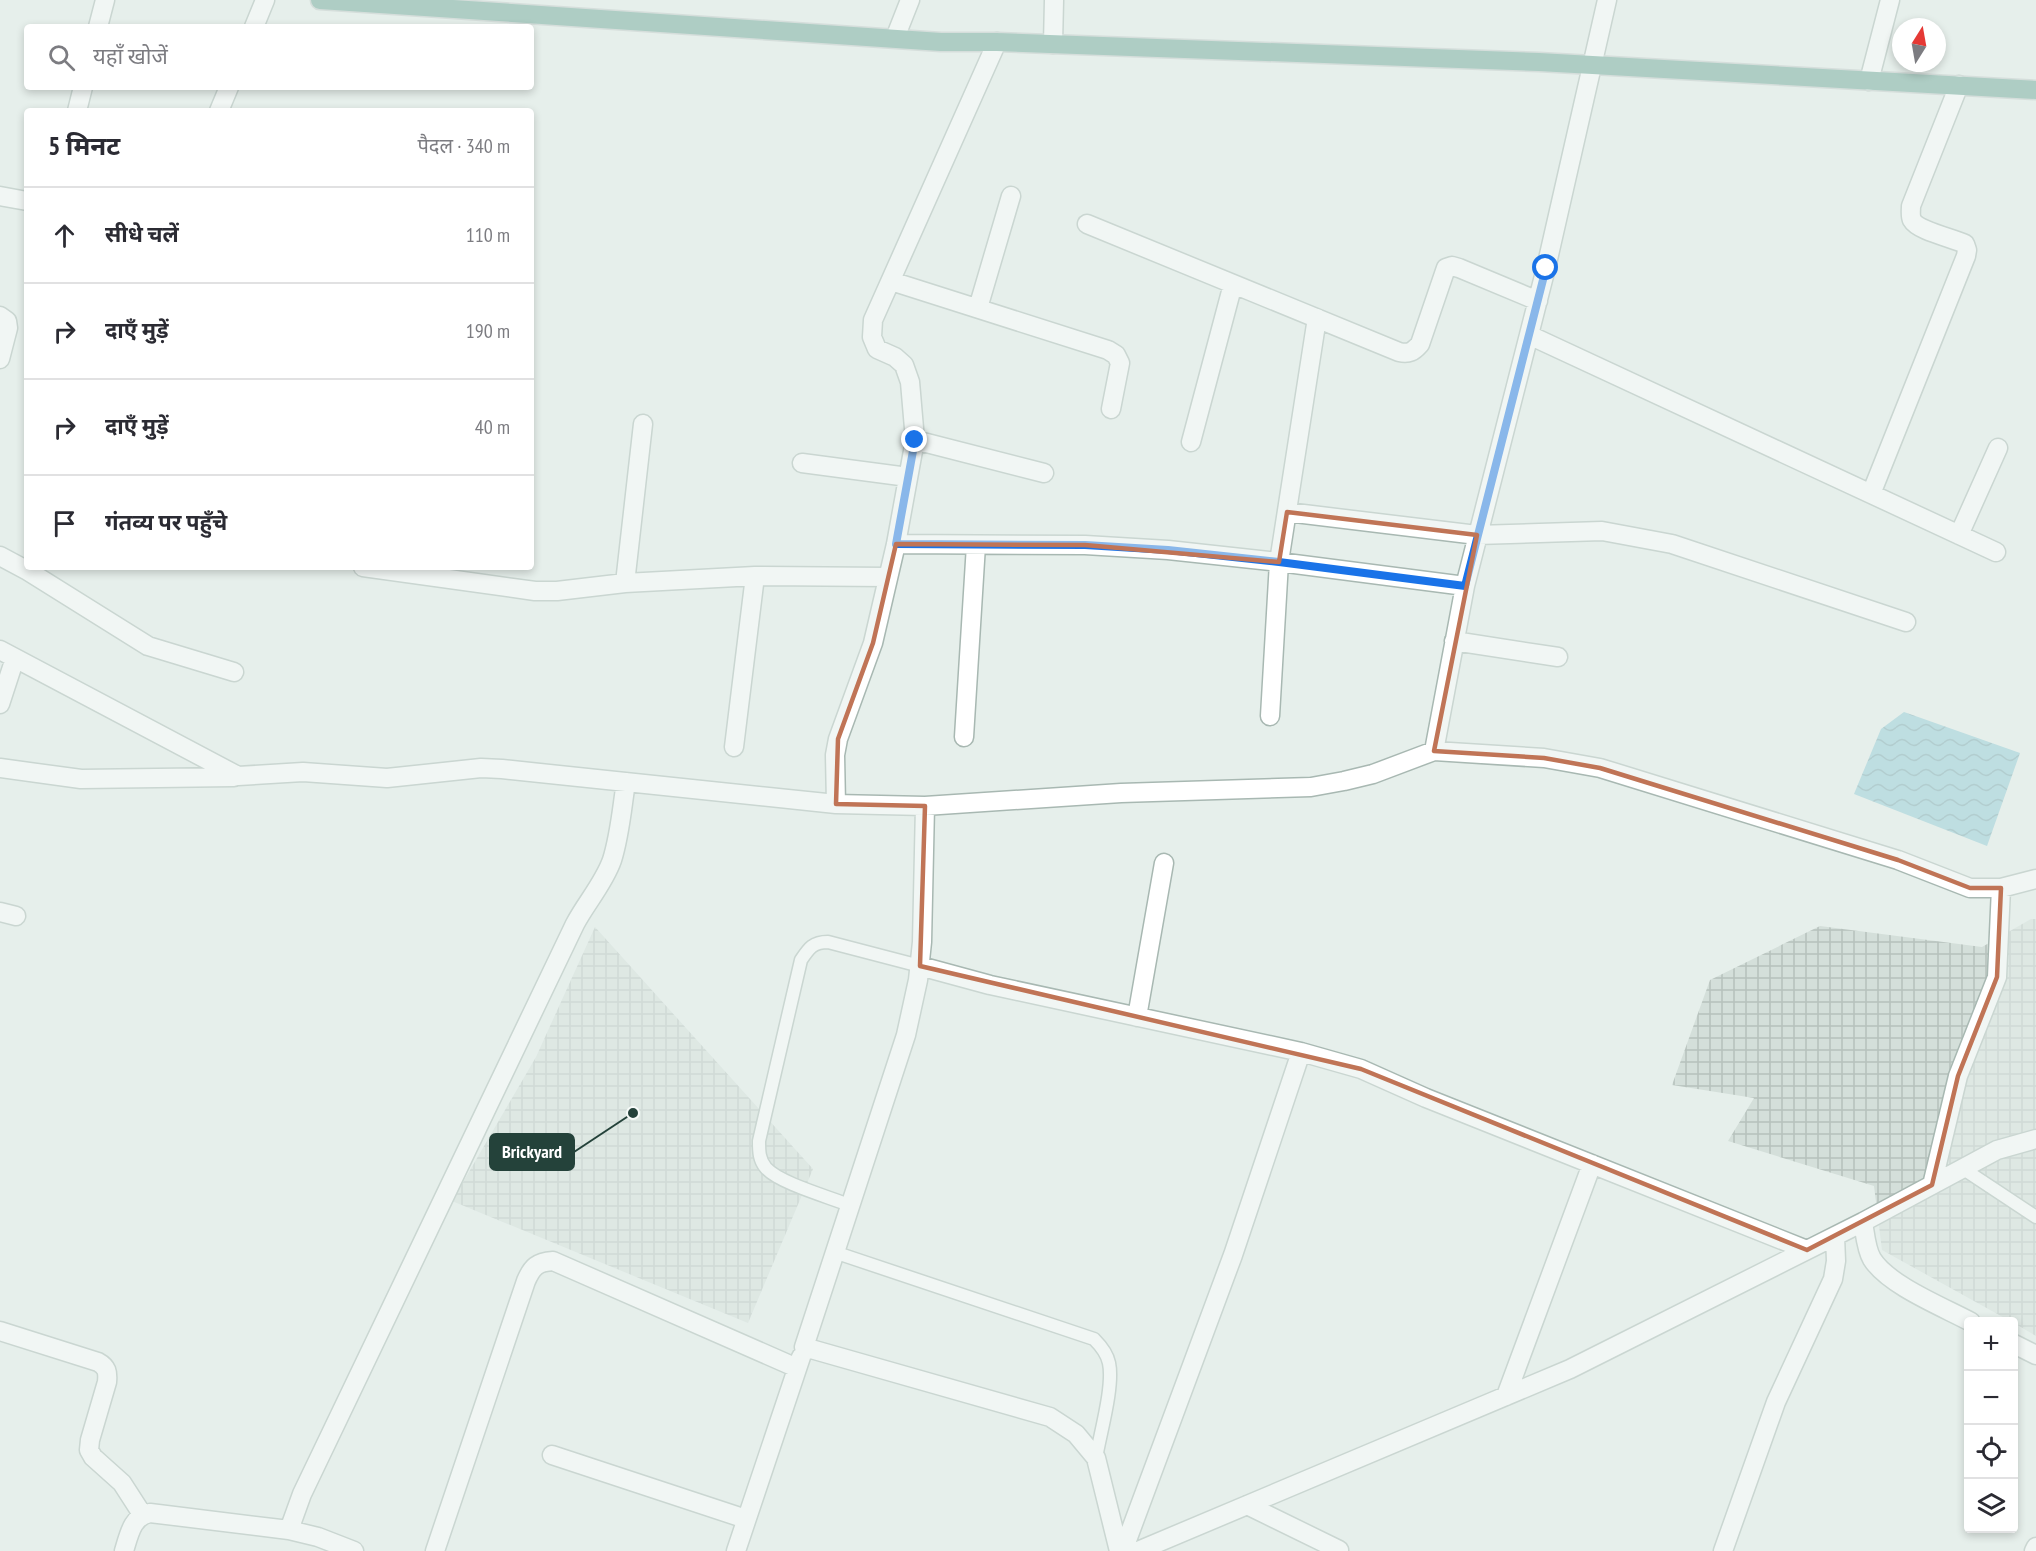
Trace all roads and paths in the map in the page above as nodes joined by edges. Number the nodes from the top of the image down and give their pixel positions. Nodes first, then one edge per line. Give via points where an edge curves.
1 (105, 0) edge
2 (265, 0) edge
3 (320, 0) edge
4 (910, 0) edge
5 (1054, 0) edge
6 (1607, 0) edge
7 (1890, 0) edge
8 (99, 24) edge
9 (255, 24) edge
10 (895, 38) junction
11 (997, 42) junction
12 (1053, 44) junction
13 (1591, 65) junction
14 (1869, 81) junction
15 (1959, 85) junction
16 (82, 90) edge
17 (228, 90) edge
18 (2036, 90) edge
19 (78, 108) edge
20 (220, 108) edge
21 (0, 196) edge
22 (1011, 196) dead end
23 (24, 200) edge
24 (1087, 224) dead end
25 (891, 281) junction
26 (1233, 284) junction
27 (1538, 301) junction
28 (978, 308) junction
29 (0, 316) edge
30 (1317, 318) junction
31 (1529, 335) junction
32 (0, 359) edge
33 (1111, 409) dead end
34 (643, 424) dead end
35 (915, 440) junction
36 (1191, 442) dead end
37 (1998, 448) dead end
38 (802, 463) dead end
39 (1044, 473) dead end
40 (908, 477) junction
41 (1871, 494) junction
42 (1287, 512) junction
43 (1477, 535) junction
44 (1959, 535) junction
45 (896, 544) junction
46 (976, 545) junction
47 (1996, 552) dead end
48 (0, 556) edge
49 (1279, 562) junction
50 (24, 567) edge
51 (30, 570) edge
52 (405, 570) edge
53 (433, 572) edge
54 (755, 576) junction
55 (888, 577) junction
56 (625, 583) junction
57 (1465, 586) junction
58 (1906, 622) dead end
59 (1454, 641) junction
60 (7, 654) edge
61 (1558, 657) dead end
62 (234, 672) dead end
63 (0, 704) edge
64 (1270, 716) dead end
65 (964, 737) dead end
66 (734, 747) dead end
67 (1434, 751) junction
68 (0, 768) edge
69 (238, 776) junction
70 (626, 782) junction
71 (836, 804) junction
72 (925, 806) junction
73 (1164, 863) dead end
74 (2036, 879) edge
75 (2001, 888) junction
76 (920, 966) junction
77 (1137, 1017) junction
78 (1301, 1052) junction
79 (2036, 1138) edge
80 (1592, 1164) junction
81 (1962, 1168) junction
82 (1932, 1185) junction
83 (849, 1205) junction
84 (2036, 1217) edge
85 (1863, 1222) junction
86 (1835, 1236) junction
87 (1807, 1250) junction
88 (834, 1252) junction
89 (1964, 1318) edge
90 (0, 1331) edge
91 (2018, 1346) edge
92 (804, 1347) junction
93 (2036, 1355) edge
94 (797, 1368) junction
95 (1506, 1396) junction
96 (552, 1455) dead end
97 (1096, 1458) junction
98 (1247, 1505) junction
99 (142, 1515) junction
100 (746, 1520) junction
101 (289, 1530) junction
102 (2036, 1546) edge
103 (1339, 1550) edge
104 (124, 1551) edge
105 (354, 1551) edge
106 (435, 1551) edge
107 (736, 1551) edge
108 (1121, 1551) edge
109 (1138, 1551) edge
110 (1723, 1551) edge
111 (2034, 1551) edge

1 - 8 street
2 - 9 street
3 - 10 main road
4 - 10 street
5 - 12 street
6 - 13 street
7 - 14 street
10 - 11 main road
11 - 12 main road
11 - 25 street
12 - 13 main road
13 - 14 main road
13 - 27 street
14 - 15 main road
15 - 18 main road
15 - 41 street via 1910,213 1912,222 1965,244 1968,250
16 - 19 street
17 - 20 street
21 - 23 street
22 - 28 street
24 - 26 street
25 - 28 street
25 - 35 street via 873,320 872,337 877,349 904,365 910,382
26 - 30 street
26 - 36 street
27 - 30 street via 1459,268 1446,268 1420,344 1407,353
27 - 31 street
28 - 33 street via 1116,355 1120,370
29 - 32 street via 7,321 8,328
30 - 42 street
31 - 41 street
31 - 43 street
34 - 56 street
35 - 39 street
35 - 40 street
37 - 44 street
38 - 40 street
40 - 45 street
41 - 44 street
42 - 43 street
42 - 49 street
43 - 57 street
43 - 58 street via 1602,531 1640,537 1672,544
44 - 47 street
45 - 46 street
45 - 55 street
46 - 49 street via 1085,545
46 - 65 street
48 - 50 street
49 - 57 street
49 - 64 street
51 - 62 street via 148,646
52 - 53 street
53 - 56 street via 535,591
54 - 55 street
54 - 56 street
54 - 66 street
55 - 71 street via 873,643 838,739
57 - 59 street
59 - 61 street
59 - 67 street
60 - 63 street
60 - 69 street
67 - 72 street via 1373,774 1311,787 1121,793
67 - 75 street via 1544,758 1600,768 1907,863 1970,888
68 - 69 street via 81,779
69 - 70 street via 303,772 387,778 502,768
70 - 71 street
70 - 101 street via 612,861 575,924 299,1500
71 - 72 street
72 - 76 street
73 - 77 street
74 - 75 street
75 - 82 street via 1997,977 1958,1076
76 - 77 street via 990,986
76 - 83 street via 906,1035
76 - 83 lane via 828,942 817,942 801,960 759,1141 760,1158 778,1177
77 - 78 street
78 - 80 street via 1361,1069
78 - 108 street via 1233,1255
79 - 81 street via 1997,1150
80 - 87 street
80 - 95 street
81 - 82 street
81 - 84 lane
82 - 85 street
83 - 88 street
85 - 86 street
85 - 89 street via 1870,1257 1880,1270
86 - 87 street
86 - 110 street via 1833,1279 1776,1402
87 - 95 street via 1570,1369
88 - 92 street
88 - 97 lane via 1094,1339 1103,1347 1109,1364
90 - 99 street via 105,1366 107,1382 89,1450 122,1483
91 - 93 street
92 - 94 street
92 - 97 street via 1050,1417 1076,1434
94 - 100 street
94 - 106 street via 553,1261 542,1262 531,1268 526,1281
95 - 98 street
96 - 100 street
97 - 108 street
98 - 103 street
98 - 109 street
99 - 101 street
99 - 104 street via 131,1530
100 - 107 street
101 - 105 street
102 - 111 street

